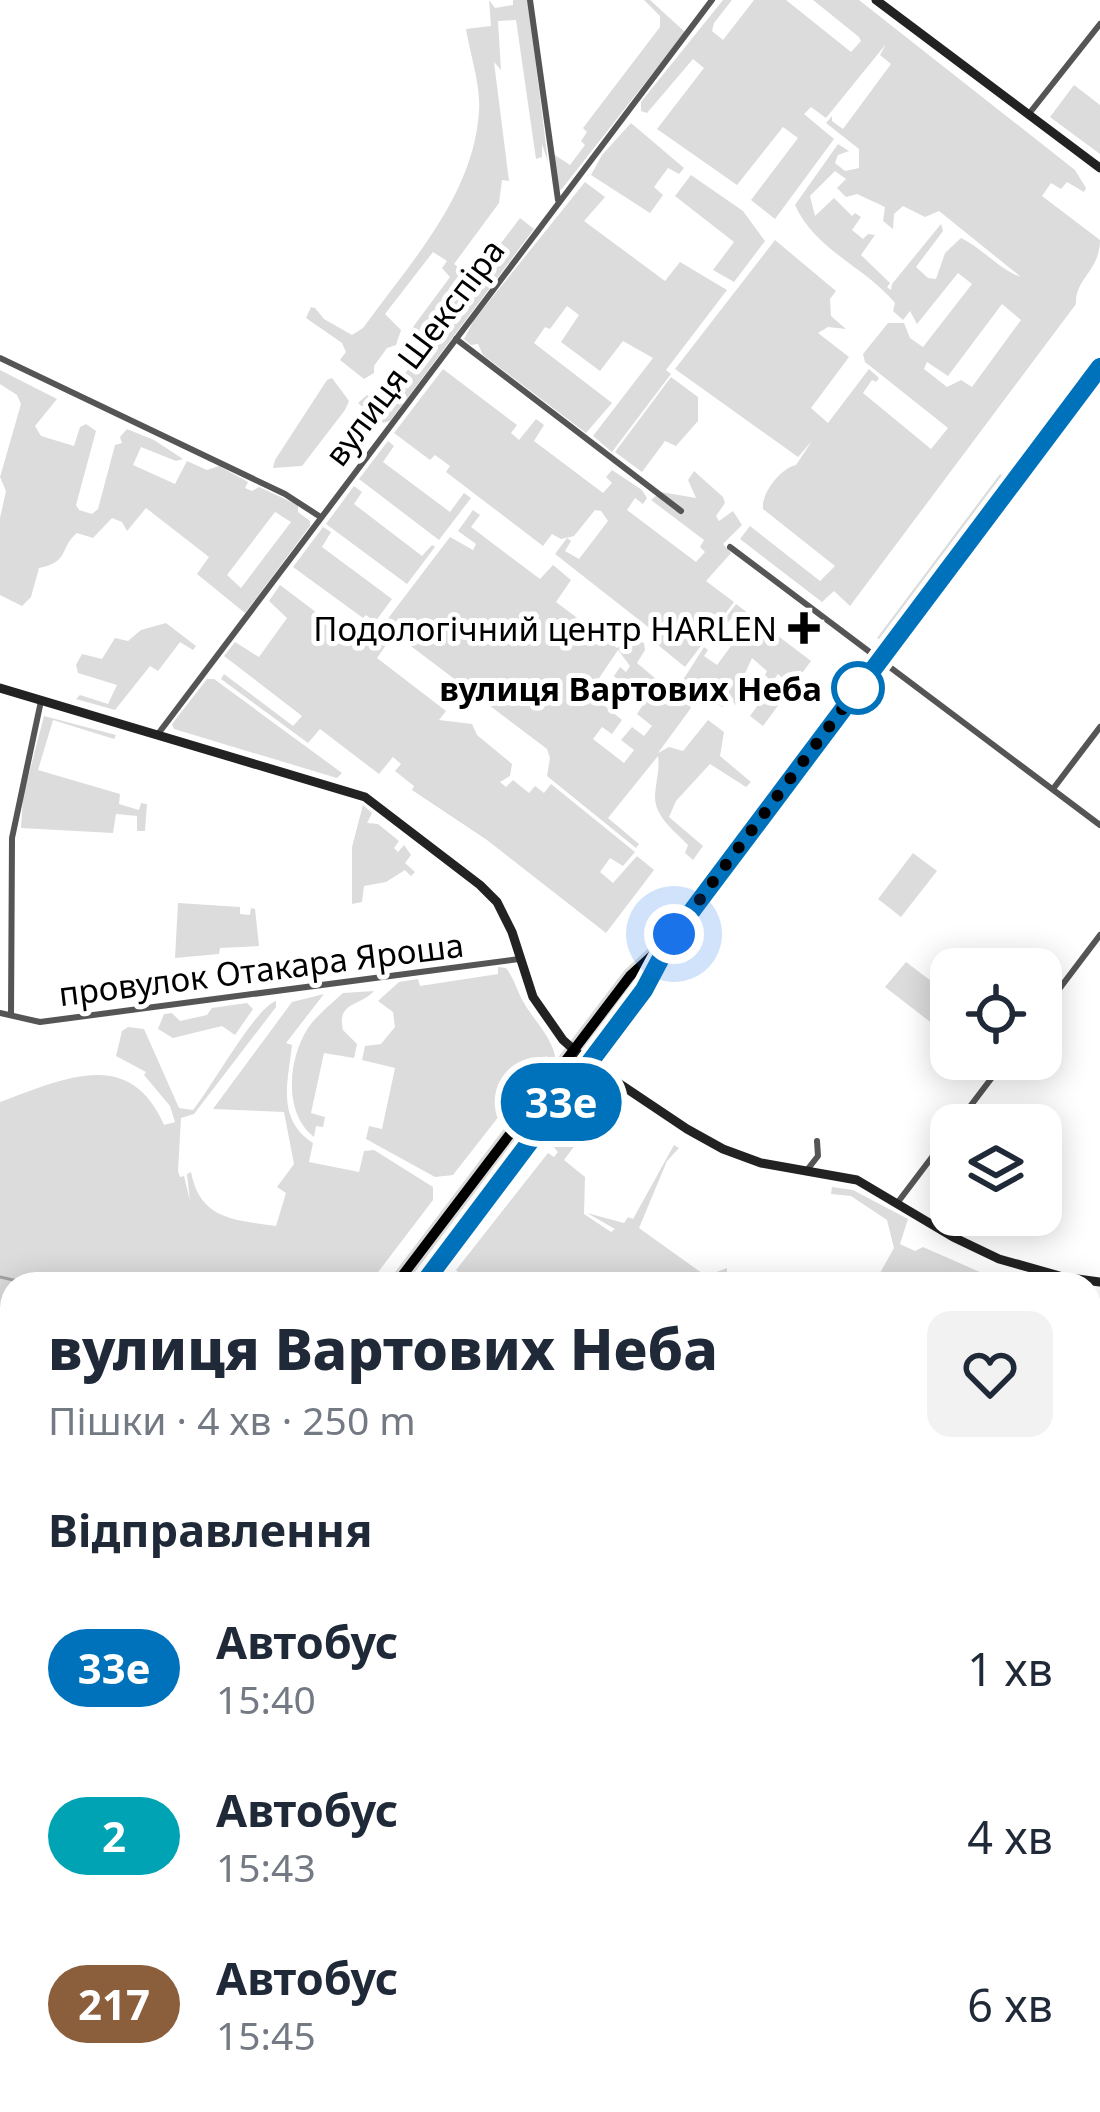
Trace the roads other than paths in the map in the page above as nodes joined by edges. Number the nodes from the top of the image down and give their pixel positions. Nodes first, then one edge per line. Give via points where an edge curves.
1 (530, 0) edge
2 (712, 0) edge
3 (876, 0) edge
4 (1100, 24) edge
5 (1028, 115) junction
6 (1100, 168) edge
7 (558, 200) junction
8 (455, 339) junction
9 (0, 358) edge
10 (1100, 367) edge
11 (681, 511) dead end
12 (320, 516) junction
13 (730, 547) dead end
14 (879, 659) junction
15 (0, 688) edge
16 (41, 701) junction
17 (1100, 727) edge
18 (158, 734) junction
19 (1053, 789) junction
20 (1100, 825) edge
21 (1100, 935) edge
22 (671, 939) junction
23 (519, 959) junction
24 (1062, 985) edge
25 (0, 1012) edge
26 (10, 1016) junction
27 (574, 1051) junction
28 (590, 1064) junction
29 (990, 1080) edge
30 (972, 1104) edge
31 (817, 1142) dead end
32 (930, 1160) edge
33 (805, 1172) junction
34 (898, 1202) junction
35 (405, 1272) edge
36 (432, 1272) edge
37 (1048, 1272) edge

1 - 7 street
2 - 7 street, вулиця Шекспіра
3 - 5 street
4 - 5 street
5 - 6 street
7 - 8 street, вулиця Шекспіра
8 - 11 street
8 - 12 street, вулиця Шекспіра
9 - 12 street
10 - 14 main road
12 - 18 street, вулиця Шекспіра
13 - 14 street
14 - 19 street
14 - 22 main road
15 - 16 street
16 - 18 street
16 - 26 street, провулок Отакара Яроша via 12,838
17 - 19 street
18 - 23 street via 365,797 490,894
19 - 20 street
21 - 24 street
22 - 27 main road via 630,976
22 - 28 main road
23 - 26 street, провулок Отакара Яроша via 149,1010 40,1022
23 - 27 street via 533,997
25 - 26 street, провулок Отакара Яроша
27 - 28 street
27 - 35 main road
28 - 33 street via 722,1149
28 - 36 main road
29 - 30 street
31 - 33 street via 818,1156
32 - 34 street
33 - 34 street via 857,1180
34 - 37 street via 999,1259

